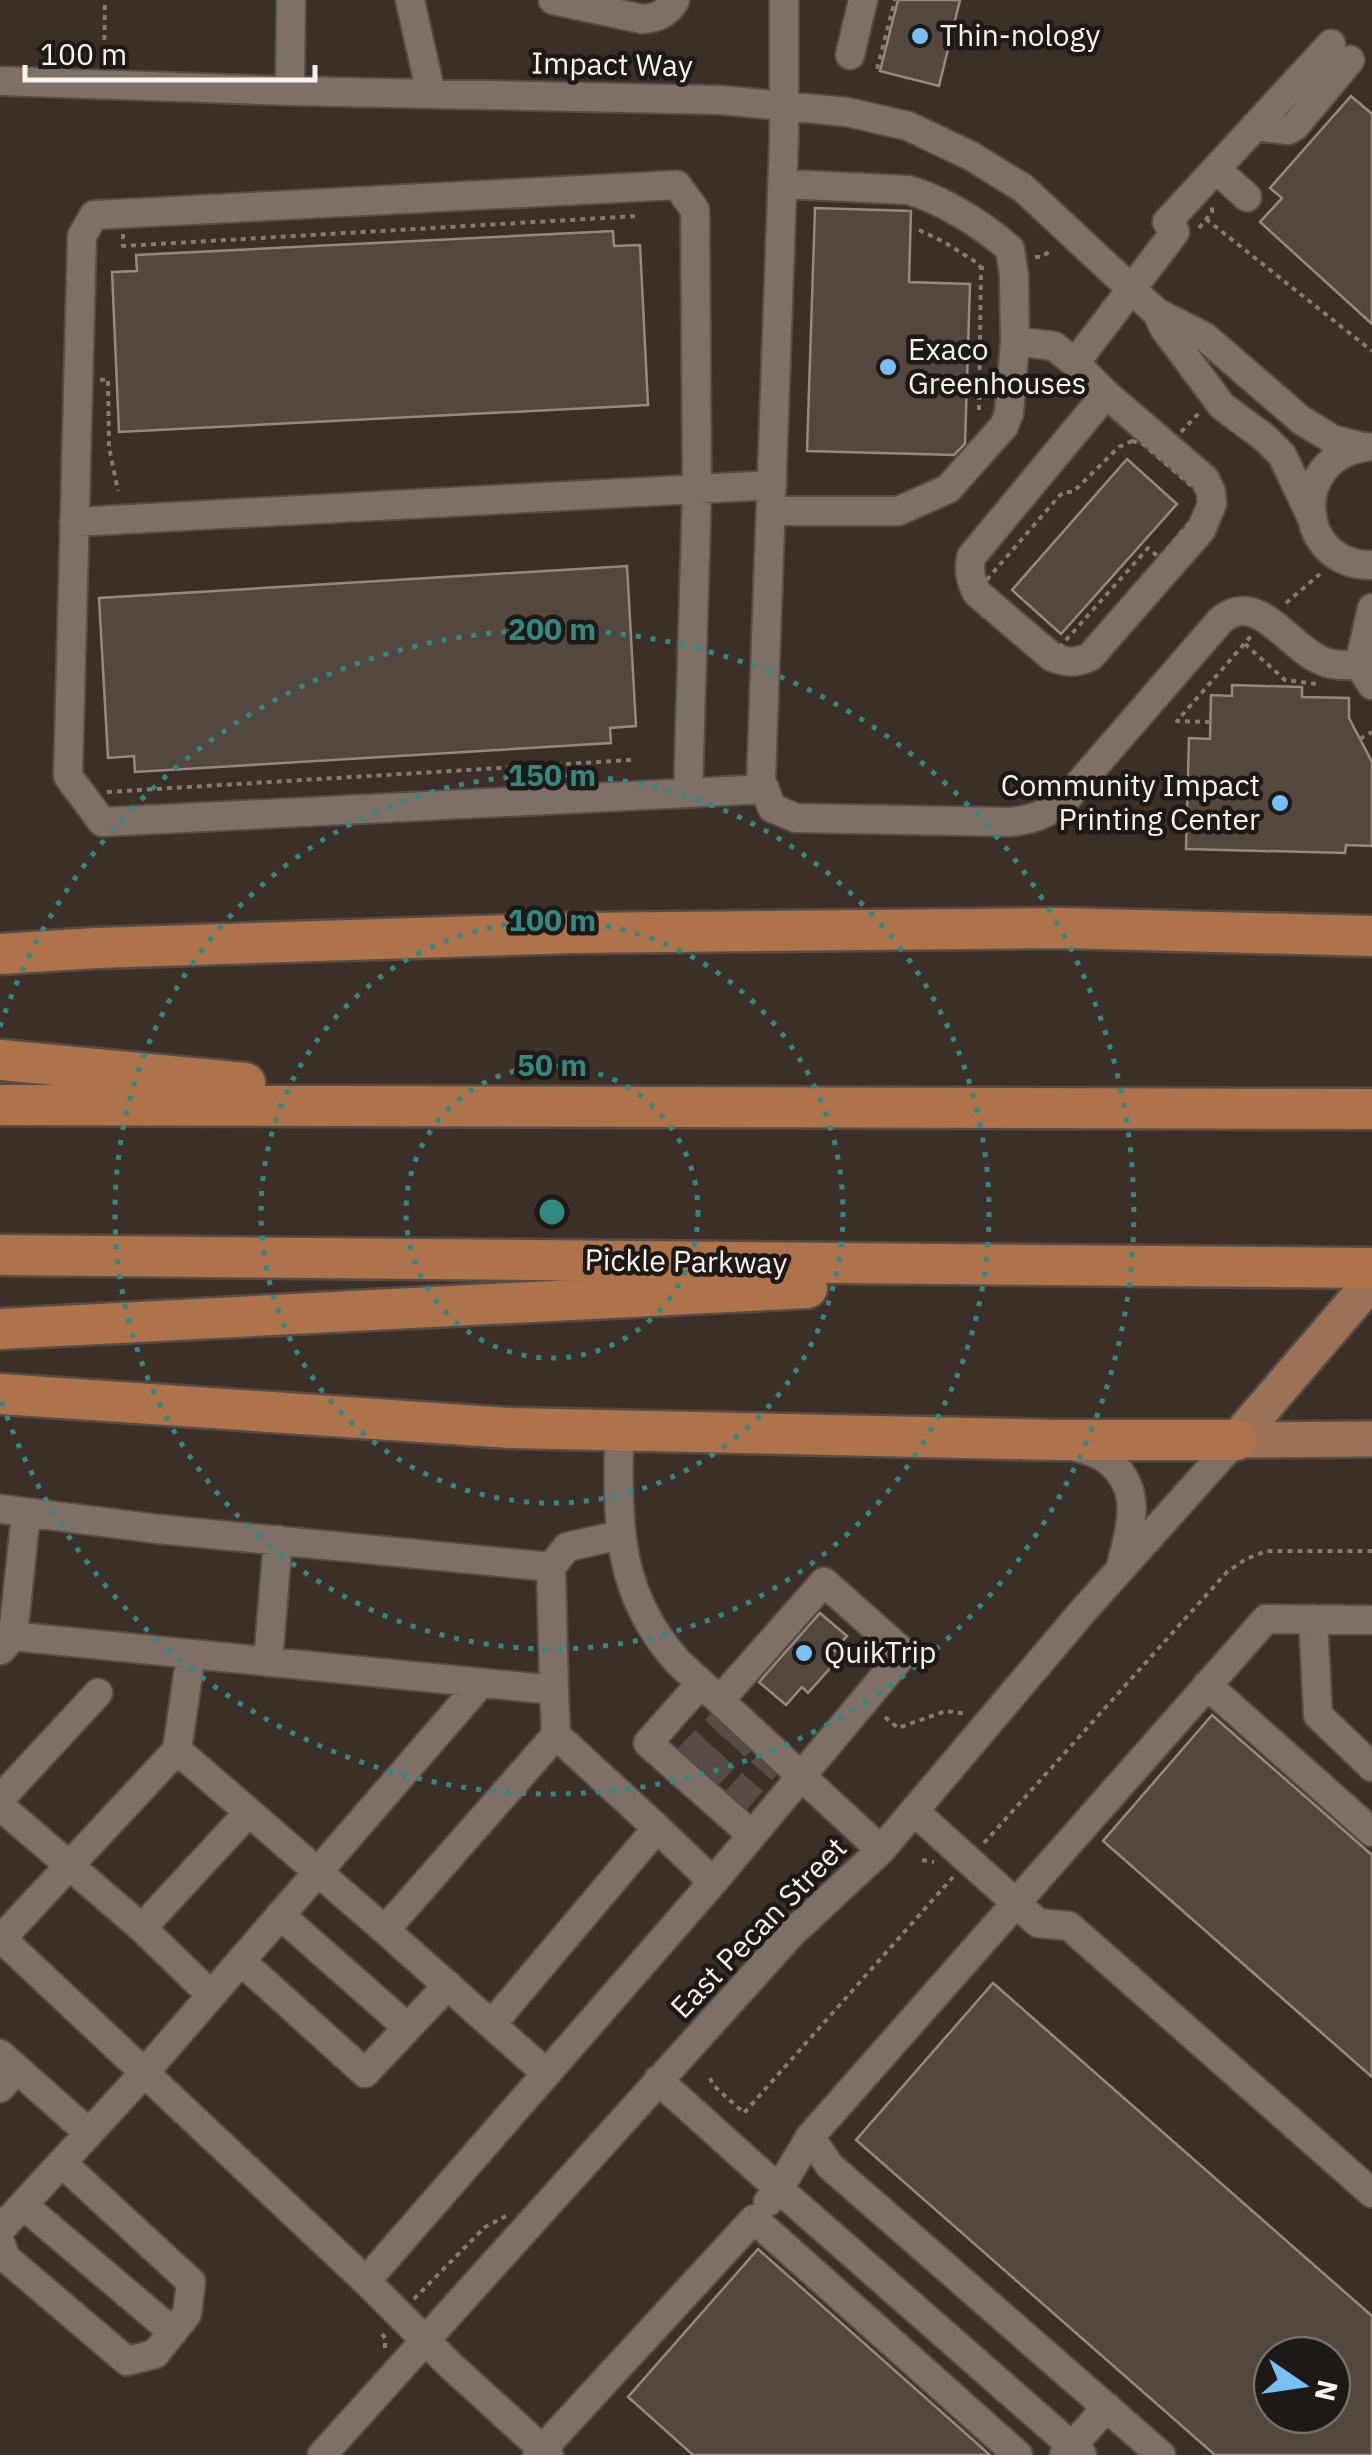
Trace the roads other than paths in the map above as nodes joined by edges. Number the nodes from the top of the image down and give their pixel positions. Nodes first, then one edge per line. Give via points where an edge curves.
1 (292, 0) edge
2 (410, 0) edge
3 (553, 0) edge
4 (675, 0) edge
5 (784, 0) edge
6 (863, 0) edge
7 (1340, 52) dead end
8 (850, 55) dead end
9 (0, 80) edge
10 (290, 91) junction
11 (431, 94) junction
12 (785, 106) junction
13 (1216, 169) junction
14 (782, 184) junction
15 (1247, 198) dead end
16 (1133, 290) junction
17 (1156, 312) junction
18 (1015, 341) junction
19 (1075, 363) junction
20 (1106, 394) junction
21 (1367, 447) edge
22 (697, 490) junction
23 (771, 498) junction
24 (1310, 516) junction
25 (74, 522) junction
26 (1372, 565) edge
27 (1331, 566) junction
28 (1371, 610) edge
29 (1365, 675) edge
30 (765, 789) junction
31 (688, 793) junction
32 (1372, 936) edge
33 (0, 954) edge
34 (0, 1060) edge
35 (0, 1105) edge
36 (503, 1108) junction
37 (1372, 1109) edge
38 (0, 1255) edge
39 (1215, 1267) junction
40 (1372, 1268) edge
41 (1372, 1280) edge
42 (0, 1329) edge
43 (0, 1394) edge
44 (619, 1430) junction
45 (1372, 1439) edge
46 (1058, 1440) junction
47 (1236, 1440) junction
48 (13, 1511) edge
49 (620, 1535) junction
50 (278, 1540) junction
51 (551, 1566) junction
52 (1120, 1570) junction
53 (1313, 1619) junction
54 (1372, 1620) edge
55 (4, 1640) edge
56 (191, 1654) junction
57 (268, 1662) junction
58 (481, 1683) junction
59 (1208, 1685) junction
60 (554, 1690) junction
61 (98, 1694) dead end
62 (728, 1715) junction
63 (556, 1736) junction
64 (177, 1750) junction
65 (1372, 1767) edge
66 (802, 1778) junction
67 (0, 1802) edge
68 (914, 1811) junction
69 (249, 1812) junction
70 (656, 1828) junction
71 (1372, 1832) edge
72 (752, 1835) junction
73 (881, 1850) junction
74 (70, 1865) junction
75 (318, 1872) junction
76 (713, 1882) junction
77 (1015, 1904) junction
78 (280, 1916) junction
79 (142, 1928) junction
80 (385, 1930) junction
81 (1, 1939) edge
82 (241, 1961) junction
83 (448, 1985) junction
84 (211, 1995) junction
85 (492, 2024) junction
86 (406, 2027) junction
87 (6, 2070) edge
88 (145, 2072) junction
89 (546, 2072) junction
90 (658, 2080) junction
91 (90, 2133) junction
92 (810, 2137) junction
93 (62, 2162) junction
94 (779, 2189) junction
95 (1372, 2193) edge
96 (23, 2205) junction
97 (754, 2219) junction
98 (0, 2230) edge
99 (0, 2242) edge
100 (366, 2281) junction
101 (173, 2332) junction
102 (424, 2340) junction
103 (1107, 2407) junction
104 (1073, 2452) edge
105 (542, 2453) edge
106 (322, 2455) edge
107 (1018, 2455) edge
108 (1160, 2455) edge

1 - 10 street
2 - 11 street
3 - 4 street via 642,19 664,13
5 - 12 street
6 - 8 street
7 - 13 street
9 - 10 street, Impact Way
10 - 11 street, Impact Way
11 - 12 street, Impact Way
12 - 14 street
12 - 16 street, Impact Way via 908,126 971,156 1023,188
13 - 15 street
13 - 16 street via 1166,222 1175,232
14 - 18 street via 908,190 992,234 1010,249
14 - 23 street
16 - 17 street, Impact Way
16 - 19 street
17 - 21 street, Impact Way via 1205,337 1301,420 1332,439
17 - 24 street, Impact Way via 1222,406 1282,455
18 - 19 street via 1054,346
18 - 23 street via 1010,413 948,489 898,510
19 - 20 street
20 - 20 street via 971,557 976,593 1064,662 1090,657 1201,530 1212,504 1205,478
21 - 24 street via 1324,466 1313,486
22 - 23 street
22 - 25 street
22 - 25 street via 695,210 677,185 638,187 94,215 82,236
22 - 31 street
23 - 30 street
24 - 27 street, Impact Way
25 - 31 street via 68,776 102,822
26 - 27 street
27 - 28 street, Impact Way via 1356,580
28 - 29 street
29 - 30 street via 1319,660 1268,620 1239,610 1228,613 1047,814 1011,822 796,818 772,808
30 - 31 street
32 - 33 highway via 1062,928 574,933
34 - 36 highway
35 - 36 highway
36 - 37 highway
38 - 39 highway, Pickle Parkway
39 - 40 highway, Pickle Parkway
39 - 42 highway
41 - 47 main road
43 - 44 highway
44 - 46 highway
44 - 49 street
45 - 47 main road
46 - 47 highway
46 - 52 street via 1102,1456 1122,1474 1132,1519
47 - 52 street, East Pecan Street
48 - 50 street
48 - 55 street
49 - 51 street via 567,1546
49 - 62 street via 643,1615
50 - 51 street
50 - 57 street
51 - 60 street
52 - 68 street, East Pecan Street
53 - 54 street
53 - 59 street via 1266,1618
53 - 65 street via 1318,1715
55 - 56 street
56 - 57 street
56 - 64 street
57 - 58 street
58 - 60 street
58 - 75 street
59 - 71 street
59 - 77 street
60 - 63 street
61 - 67 street
62 - 66 street
62 - 66 street via 824,1582 904,1653
62 - 72 street via 648,1742 730,1807
63 - 70 street
63 - 80 street
64 - 69 street
64 - 74 street
66 - 72 street
66 - 73 street
67 - 74 street
68 - 73 street, East Pecan Street
68 - 77 street
69 - 75 street
69 - 79 street
70 - 76 street
70 - 85 street
72 - 76 street
73 - 90 street, East Pecan Street via 792,1933
74 - 79 street
74 - 81 street
75 - 78 street
75 - 80 street
76 - 89 street
77 - 92 street
77 - 95 street via 1038,1923 1068,1926
78 - 82 street
78 - 86 street
79 - 84 street
80 - 83 street
81 - 88 street
82 - 84 street
82 - 86 street via 365,2073
83 - 85 street
83 - 86 street
84 - 88 street
85 - 89 street
87 - 91 street
88 - 91 street
88 - 100 street
89 - 100 street
90 - 94 street
90 - 102 street, East Pecan Street
91 - 93 street
92 - 94 street
92 - 103 street via 830,2166
93 - 96 street
93 - 101 street via 191,2282 188,2314
94 - 97 street
94 - 104 street
96 - 98 street
96 - 101 street
97 - 105 street
97 - 107 street
99 - 101 street via 6,2258 127,2362 154,2354
100 - 102 street
102 - 105 street
102 - 106 street, East Pecan Street
103 - 104 street
103 - 108 street

